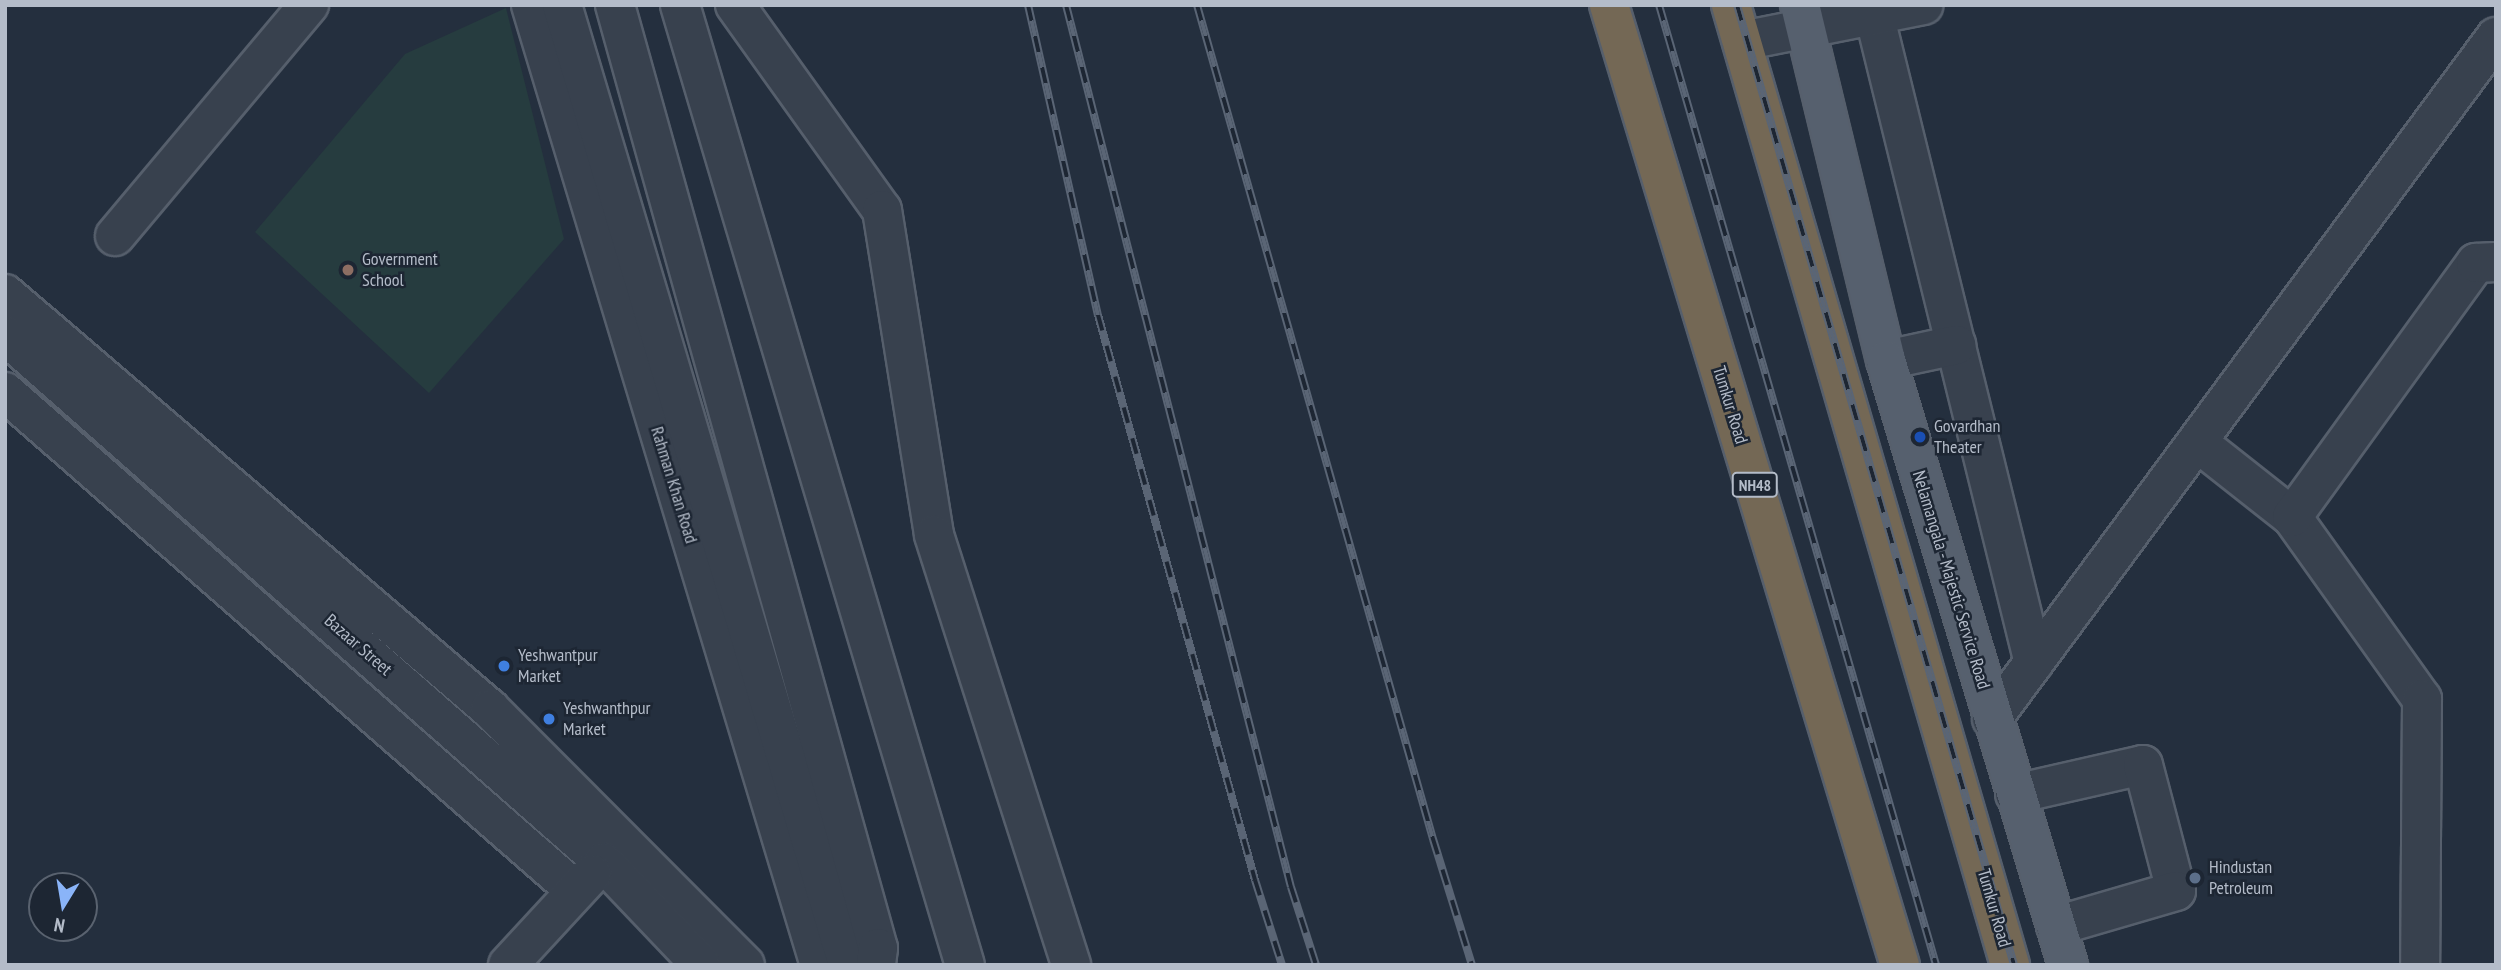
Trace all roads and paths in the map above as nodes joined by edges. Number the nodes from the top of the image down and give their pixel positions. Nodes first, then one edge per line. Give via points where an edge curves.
1 (309, 5) edge
2 (531, 5) edge
3 (562, 5) edge
4 (615, 5) edge
5 (680, 5) edge
6 (735, 5) edge
7 (1609, 5) edge
8 (1731, 5) edge
9 (1923, 5) edge
10 (1874, 14) junction
11 (1802, 17) edge
12 (2496, 37) edge
13 (1742, 41) junction
14 (115, 236) dead end
15 (2496, 262) edge
16 (5, 294) edge
17 (5, 335) edge
18 (1956, 345) junction
19 (1886, 360) junction
20 (5, 392) edge
21 (2197, 442) junction
22 (2292, 517) junction
23 (2034, 663) junction
24 (1992, 719) junction
25 (2015, 794) junction
26 (603, 862) junction
27 (576, 891) junction
28 (2056, 926) junction
29 (508, 965) edge
30 (701, 965) edge
31 (745, 965) edge
32 (820, 965) edge
33 (848, 965) edge
34 (876, 965) edge
35 (965, 965) edge
36 (1071, 965) edge
37 (1900, 965) edge
38 (2010, 965) edge
39 (2068, 965) edge
40 (2420, 965) edge

1 - 14 street
2 - 32 street, Rahman Khan Road
3 - 33 street, Rahman Khan Road
4 - 34 street via 878,948
5 - 35 street
6 - 36 street via 881,210 934,536
7 - 37 highway, Tumkur Road / NH48
8 - 13 highway, Tumkur Road
9 - 10 street
10 - 11 street
10 - 18 street
11 - 13 street
11 - 19 main road, Nelamangala - Majestic Service Road
12 - 21 street
13 - 38 highway, Tumkur Road
15 - 22 street via 2476,263
16 - 31 street via 490,709
17 - 26 street, Bazaar Street
18 - 19 street
18 - 23 street
19 - 24 main road, Nelamangala - Majestic Service Road
20 - 27 street
21 - 22 street
21 - 23 street
22 - 40 street via 2421,699
23 - 24 street
24 - 25 main road, Nelamangala - Majestic Service Road
25 - 28 main road, Nelamangala - Majestic Service Road
25 - 28 street via 2143,765 2176,891
26 - 27 street
26 - 30 street, Bazaar Street
27 - 29 street
28 - 39 main road, Nelamangala - Majestic Service Road

